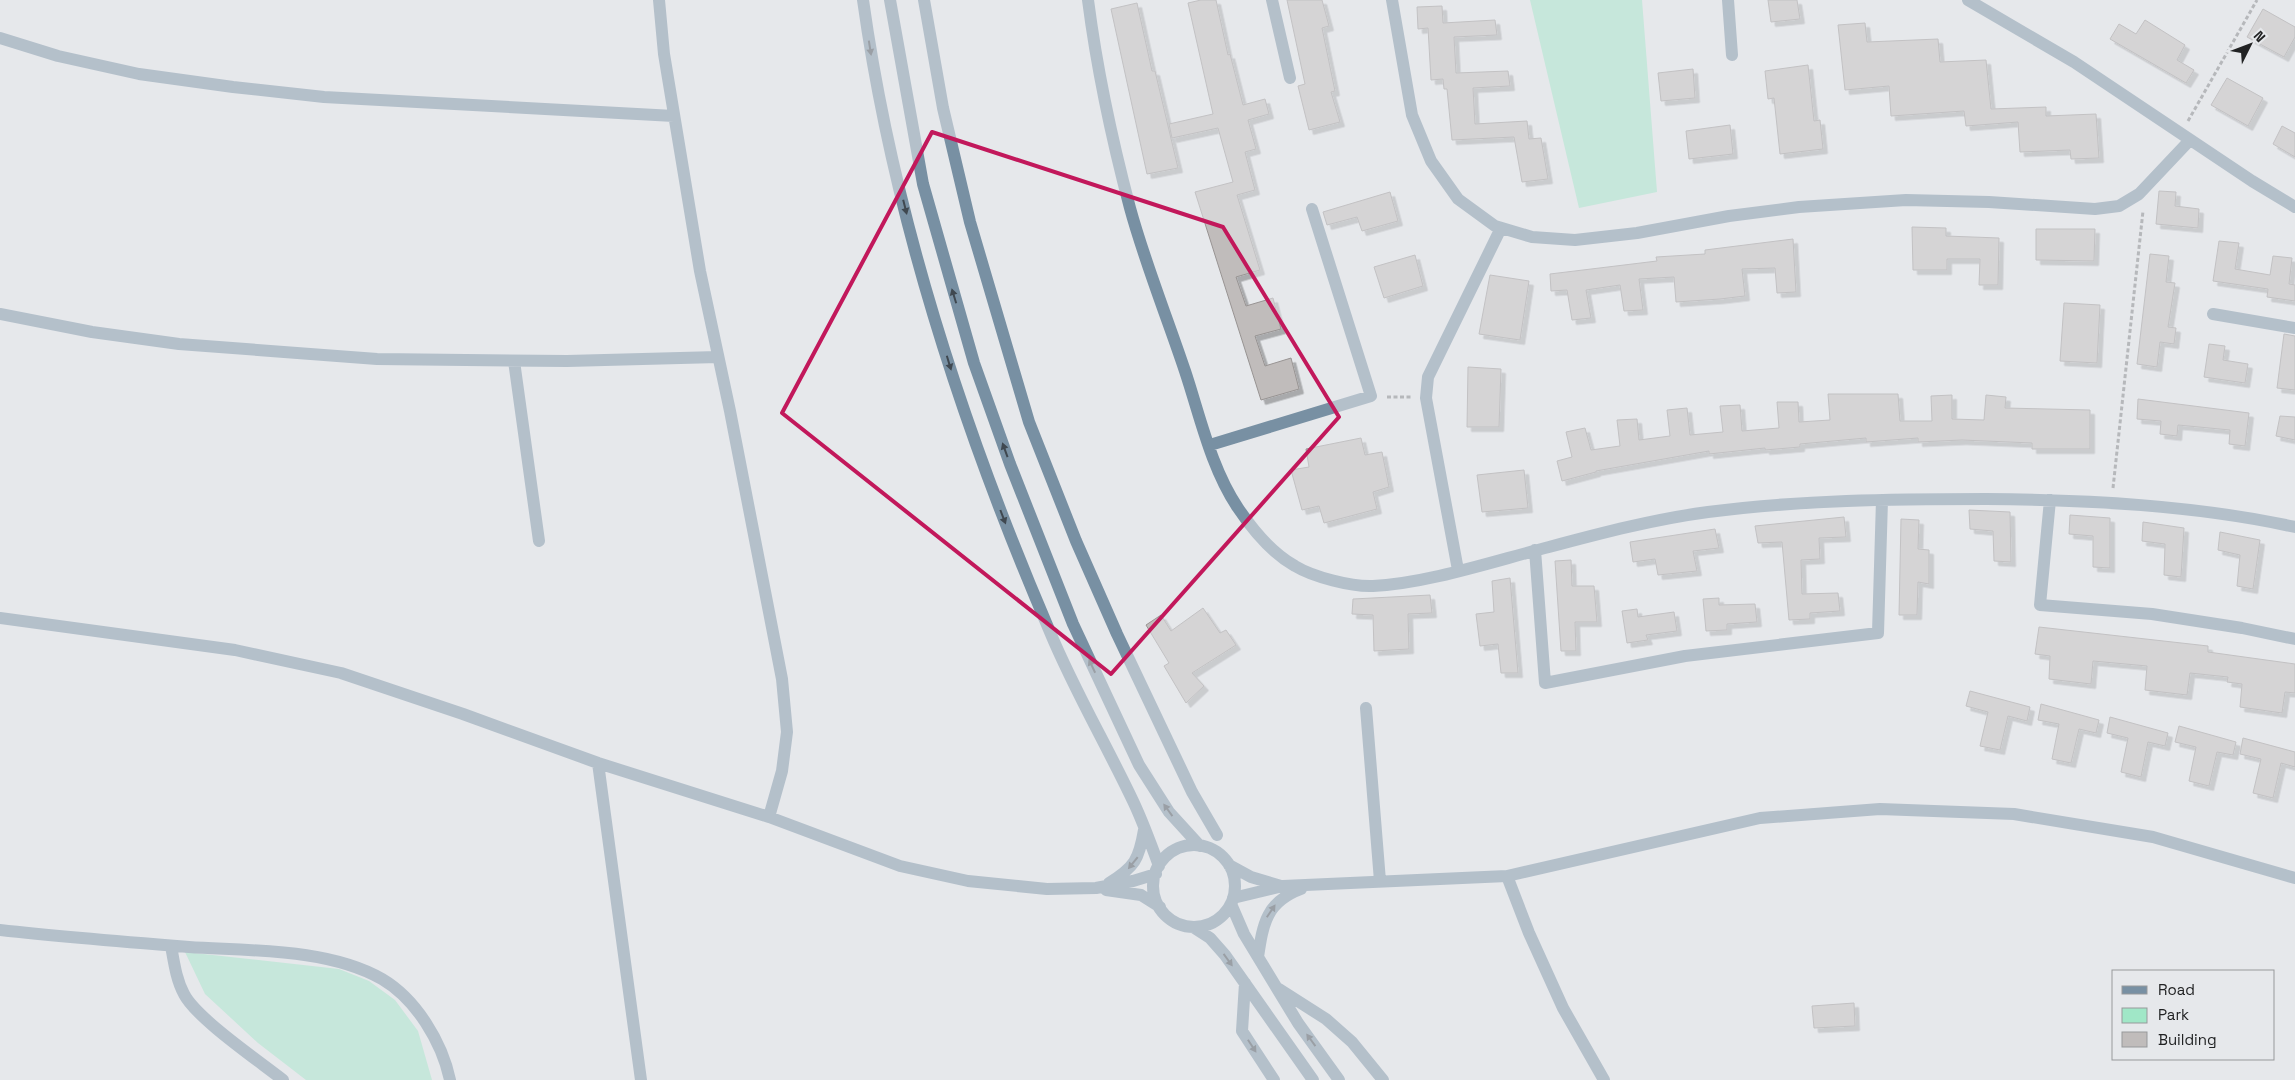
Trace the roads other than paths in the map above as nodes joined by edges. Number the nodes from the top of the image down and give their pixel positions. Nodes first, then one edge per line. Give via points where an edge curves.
1 (659, 0) edge
2 (863, 0) edge
3 (890, 0) edge
4 (924, 0) edge
5 (1088, 0) edge
6 (1272, 0) edge
7 (1392, 0) edge
8 (1728, 0) edge
9 (1968, 0) edge
10 (0, 38) edge
11 (1732, 55) dead end
12 (1290, 78) dead end
13 (674, 116) junction
14 (2185, 136) junction
15 (2295, 207) edge
16 (1312, 209) dead end
17 (1501, 228) junction
18 (0, 314) edge
19 (2214, 314) dead end
20 (2295, 328) edge
21 (718, 357) junction
22 (514, 361) junction
23 (1210, 445) junction
24 (1882, 500) junction
25 (2050, 500) junction
26 (2295, 527) edge
27 (539, 541) dead end
28 (1535, 550) junction
29 (1458, 570) junction
30 (0, 618) edge
31 (2295, 640) edge
32 (1366, 708) dead end
33 (598, 763) junction
34 (769, 817) junction
35 (1144, 827) junction
36 (1217, 835) dead end
37 (1200, 846) junction
38 (1229, 865) junction
39 (1157, 870) junction
40 (1507, 876) junction
41 (2295, 878) edge
42 (1380, 881) junction
43 (1310, 885) junction
44 (1283, 886) junction
45 (1099, 887) junction
46 (1232, 901) junction
47 (1160, 908) junction
48 (1193, 926) junction
49 (0, 930) edge
50 (171, 946) junction
51 (1258, 957) junction
52 (1245, 983) junction
53 (1277, 987) junction
54 (283, 1080) edge
55 (450, 1080) edge
56 (641, 1080) edge
57 (1274, 1080) edge
58 (1313, 1080) edge
59 (1339, 1080) edge
60 (1383, 1080) edge
61 (1604, 1080) edge

1 - 13 street
2 -> 35 street via 891,149 913,238 963,407 1014,548 1051,634
37 -> 3 street via 1168,812 1139,765 1073,624 1007,455 974,363 922,184
4 - 36 street via 943,108 970,222 1029,422 1117,634 1192,792
5 - 23 street via 1108,114 1131,211
6 - 12 street
7 - 17 street via 1412,115 1431,160 1458,199
8 - 11 street
9 - 14 street via 2074,62
10 - 13 street via 58,56 139,74 233,87 324,97
13 - 21 street
14 - 15 street
14 - 17 street via 2145,188 2119,206 2095,209 1906,200 1799,207 1574,240 1532,237
16 - 23 street via 1371,396
17 - 29 street via 1428,377 1426,398
18 - 22 street via 92,332 179,344 376,359
19 - 20 street
21 - 22 street
21 - 34 street via 782,679 787,732 782,771
22 - 27 street
23 - 29 street via 1237,508 1268,546 1296,567 1332,580 1371,586
24 - 25 street
24 - 28 street via 1706,512
24 - 28 street via 1878,633 1685,656 1545,683
25 - 26 street via 2154,507
25 - 31 street via 2040,605 2152,614
28 - 29 street
30 - 33 street via 235,650 341,673
32 - 42 street
33 - 34 street
33 - 56 street
34 - 45 street via 900,866 968,882 1047,889
35 - 39 street
35 -> 45 street via 1140,853 1134,865
37 - 38 street via 1217,852
37 - 39 street via 1178,849 1167,856
38 - 44 street via 1250,877
38 - 46 street via 1234,880
39 - 45 street
39 - 47 street via 1154,891
40 - 41 street via 1760,818 1880,809 2014,814 2153,838
40 - 42 street
40 - 61 street via 1563,1008
42 - 43 street
43 - 44 street
51 -> 43 street via 1262,927 1271,909 1287,894
44 - 46 street
45 - 47 street via 1141,895
46 - 48 street via 1226,913 1215,922
46 - 51 street via 1237,921
47 - 48 street via 1175,922
48 -> 52 street via 1210,938
49 - 50 street
50 - 54 street via 184,995 197,1011
50 - 55 street via 297,955 346,963 383,979 411,1003 436,1038
51 - 53 street
52 -> 57 street via 1242,1031
52 - 58 street
59 -> 53 street
53 - 60 street via 1326,1019 1352,1042

